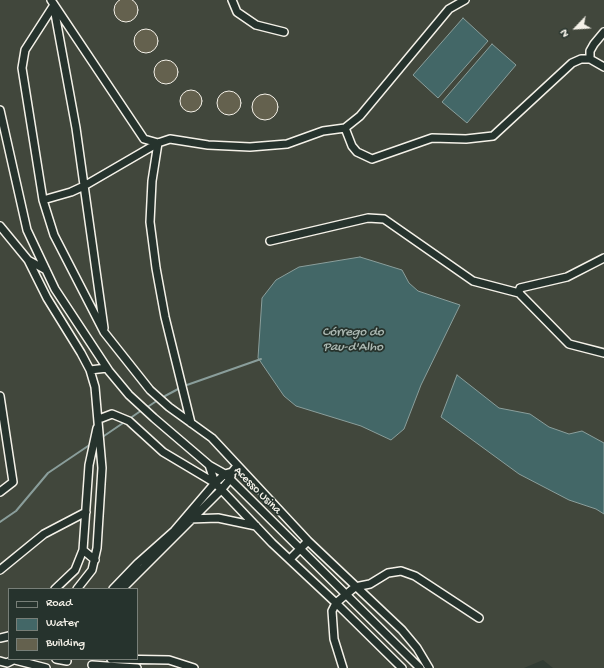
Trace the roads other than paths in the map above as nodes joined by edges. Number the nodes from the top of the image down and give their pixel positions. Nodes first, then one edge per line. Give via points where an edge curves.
1 (232, 0) edge
2 (465, 0) edge
3 (52, 2) edge
4 (284, 32) dead end
5 (604, 32) edge
6 (590, 59) junction
7 (604, 67) edge
8 (0, 110) edge
9 (1, 121) edge
10 (345, 128) junction
11 (158, 143) junction
12 (84, 186) junction
13 (43, 200) junction
14 (0, 226) edge
15 (270, 240) dead end
16 (604, 258) edge
17 (28, 260) junction
18 (46, 270) junction
19 (519, 293) junction
20 (104, 332) junction
21 (604, 353) edge
22 (107, 368) junction
23 (90, 370) junction
24 (0, 396) edge
25 (99, 418) junction
26 (191, 423) junction
27 (98, 435) junction
28 (209, 465) junction
29 (231, 473) junction
30 (215, 483) junction
31 (221, 490) junction
32 (0, 492) edge
33 (86, 512) junction
34 (189, 518) junction
35 (256, 526) junction
36 (308, 541) junction
37 (300, 549) junction
38 (83, 550) junction
39 (95, 560) junction
40 (290, 560) junction
41 (0, 570) edge
42 (355, 587) junction
43 (56, 588) edge
44 (78, 588) edge
45 (114, 588) edge
46 (123, 588) edge
47 (346, 594) junction
48 (336, 603) junction
49 (479, 618) dead end
50 (138, 659) edge
51 (14, 660) edge
52 (0, 661) edge
53 (91, 664) edge
54 (5, 668) edge
55 (46, 668) edge
56 (137, 668) edge
57 (194, 668) edge
58 (343, 668) edge
59 (402, 668) edge
60 (420, 668) edge
61 (429, 668) edge

1 - 4 street via 237,12 256,25
2 - 10 street via 449,9 360,116
3 - 11 street via 137,131 144,139
3 - 12 street via 76,128
3 - 13 street via 25,50 22,68
5 - 6 street via 597,38 590,51
6 - 7 street
6 - 10 street via 572,63 493,136 466,139 432,138 372,159 357,152
8 - 9 street
9 - 18 street via 27,230
10 - 11 street via 323,131 287,144 250,147 170,139
11 - 12 street
11 - 26 street via 152,181 150,222 157,275
12 - 13 street
12 - 20 street
13 - 20 street via 54,235
14 - 17 street
15 - 19 street via 368,218 384,219 473,281
16 - 19 street via 567,277 520,288
17 - 18 street
17 - 23 street
18 - 22 street via 55,289
19 - 21 street via 569,344
20 - 26 street via 150,390
22 - 23 street
22 - 28 street via 141,406
23 - 25 street
24 - 32 street via 13,482
25 - 27 street
25 - 30 street via 112,414 125,420 163,452
26 - 29 street via 212,438
27 - 33 street via 90,465
27 - 39 street via 101,490
28 - 29 street, Acesso Usina
28 - 30 street, Acesso Usina
29 - 30 street
29 - 31 street
29 - 36 street via 255,482
29 - 37 street, Acesso Usina
30 - 31 street, Acesso Usina
30 - 34 street
31 - 34 street
31 - 35 street, Acesso Usina
33 - 38 street
33 - 41 street via 44,534
34 - 35 street via 218,518
34 - 45 street
34 - 46 street
35 - 40 street, Acesso Usina
36 - 37 street
36 - 42 street
37 - 40 street
37 - 47 street, Acesso Usina
38 - 39 street
38 - 43 street via 76,570
39 - 44 street via 88,576
40 - 48 street, Acesso Usina
42 - 47 street
42 - 49 street via 370,584 388,573 401,571 415,576
42 - 61 street via 402,630 418,648
47 - 48 street
47 - 60 street, Acesso Usina
48 - 58 street via 332,611 332,625
48 - 59 street, Acesso Usina
50 - 57 street via 169,660
51 - 52 street
51 - 54 street
51 - 55 street
53 - 56 street

